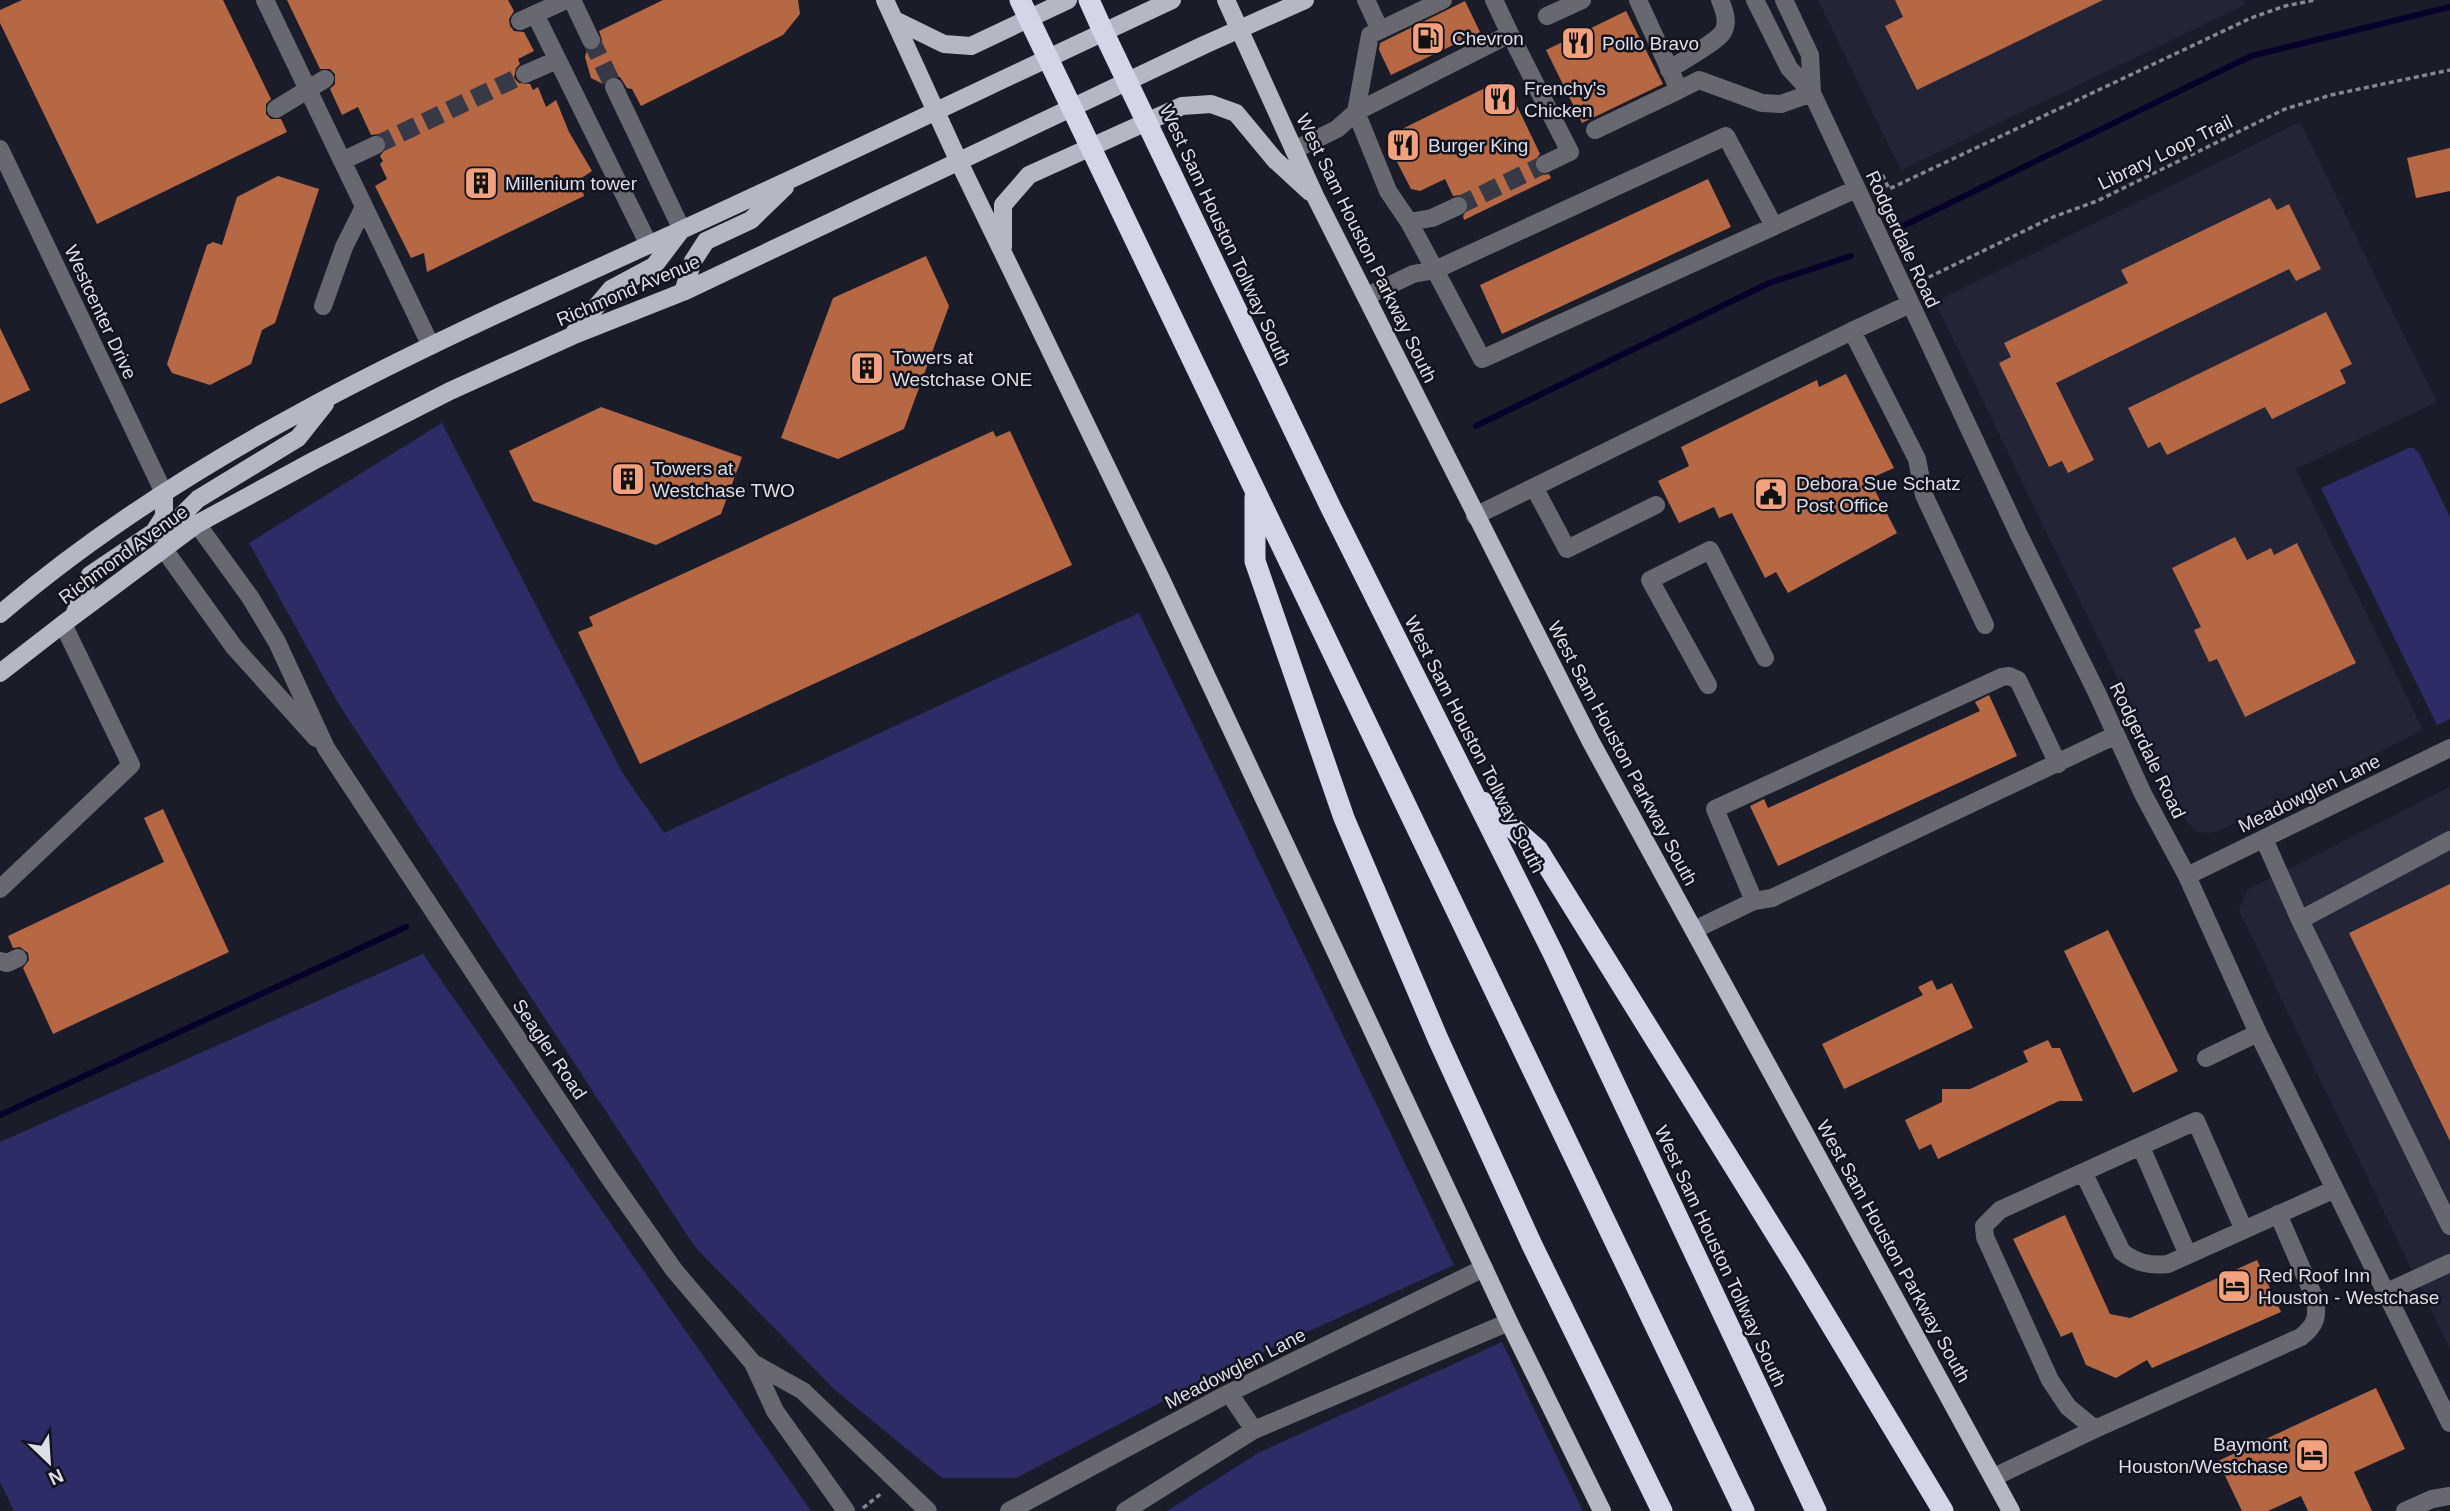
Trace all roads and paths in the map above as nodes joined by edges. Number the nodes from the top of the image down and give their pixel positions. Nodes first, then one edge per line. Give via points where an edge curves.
1 (265, 0) edge
2 (566, 0) edge
3 (572, 0) edge
4 (886, 0) edge
5 (1020, 0) edge
6 (1068, 0) edge
7 (1091, 0) edge
8 (1172, 0) edge
9 (1226, 0) edge
10 (1305, 0) edge
11 (1366, 0) edge
12 (1443, 0) edge
13 (1494, 0) edge
14 (1582, 0) edge
15 (1638, 0) edge
16 (1720, 0) edge
17 (1755, 0) edge
18 (1784, 0) edge
19 (2315, 0) edge
20 (1547, 16) dead end
21 (895, 20) junction
22 (1240, 30) junction
23 (1380, 30) junction
24 (1510, 34) junction
25 (591, 40) tunnel mouth
26 (556, 60) junction
27 (1669, 70) junction
28 (2450, 70) edge
29 (525, 74) tunnel mouth
30 (325, 79) dead end
31 (614, 87) tunnel mouth
32 (1679, 90) junction
33 (308, 91) junction
34 (1812, 93) junction
35 (276, 109) dead end
36 (1356, 112) junction
37 (936, 113) junction
38 (1595, 130) dead end
39 (376, 145) tunnel mouth
40 (0, 149) edge
41 (1294, 150) junction
42 (342, 161) junction
43 (959, 162) junction
44 (1545, 164) tunnel mouth
45 (795, 178) junction
46 (1858, 193) junction
47 (1315, 196) junction
48 (1458, 206) tunnel mouth
49 (364, 207) junction
50 (1409, 222) junction
51 (1774, 226) junction
52 (682, 230) junction
53 (649, 245) junction
54 (1003, 249) junction
55 (1435, 270) junction
56 (683, 292) junction
57 (1367, 296) junction
58 (1907, 297) junction
59 (323, 306) dead end
60 (1852, 331) junction
61 (572, 336) junction
62 (431, 346) junction
63 (329, 398) junction
64 (1534, 487) junction
65 (1255, 491) junction
66 (164, 493) junction
67 (1656, 505) dead end
68 (1475, 516) junction
69 (197, 524) junction
70 (163, 548) junction
71 (0, 614) edge
72 (68, 620) junction
73 (1985, 625) dead end
74 (1765, 658) dead end
75 (0, 673) edge
76 (1708, 685) dead end
77 (2116, 735) junction
78 (326, 748) junction
79 (2450, 748) edge
80 (2058, 764) junction
81 (1474, 795) junction
82 (2264, 839) junction
83 (2450, 840) edge
84 (2187, 876) junction
85 (0, 890) edge
86 (1754, 901) junction
87 (2300, 920) junction
88 (1694, 930) junction
89 (2259, 1033) junction
90 (2206, 1058) dead end
91 (2141, 1147) junction
92 (2084, 1174) junction
93 (2334, 1189) junction
94 (2278, 1214) junction
95 (2450, 1226) edge
96 (2244, 1230) junction
97 (2188, 1255) junction
98 (2450, 1263) edge
99 (1484, 1268) junction
100 (2385, 1293) junction
101 (1509, 1322) junction
102 (753, 1363) junction
103 (1228, 1393) junction
104 (2450, 1423) edge
105 (2095, 1429) junction
106 (1254, 1430) junction
107 (1994, 1477) junction
108 (883, 1492) dead end
109 (2450, 1496) edge
110 (846, 1511) edge
111 (861, 1511) edge
112 (928, 1511) edge
113 (1009, 1511) edge
114 (1125, 1511) edge
115 (1602, 1511) edge
116 (1662, 1511) edge
117 (1744, 1511) edge
118 (1816, 1511) edge
119 (1943, 1511) edge
120 (2011, 1511) edge
121 (2405, 1511) edge

1 - 33 street
2 - 26 street via 528,18
3 - 25 street
4 - 21 main road
5 - 65 highway, bridge
6 - 21 main road via 971,46 944,44
7 - 81 highway, West Sam Houston Tollway South, bridge via 1337,521
8 - 37 main road, Richmond Avenue
9 - 22 main road, West Sam Houston Parkway South
10 - 22 main road, Richmond Avenue
11 - 23 street
12 - 23 street
13 - 24 street
14 - 20 street
15 - 27 street
16 - 27 street via 1727,23 1723,33
17 - 34 street, Rodgerdale Road via 1789,68
18 - 34 street, Rodgerdale Road via 1810,55
19 - 46 path via 2250,18 1889,189 1883,176
21 - 37 main road
22 - 41 main road, West Sam Houston Parkway South
22 - 43 main road, Richmond Avenue
23 - 36 street via 1370,35
24 - 36 street
24 - 44 street via 1570,152
26 - 29 street
26 - 53 street
27 - 32 street
28 - 58 path, Library Loop Trail via 2285,109 2097,201 2053,217
30 - 33 street
31 - 52 street
32 - 34 street via 1699,80 1762,103 1782,104
32 - 38 street
33 - 35 street
33 - 42 street
34 - 46 street, Rodgerdale Road
36 - 41 street via 1337,129
36 - 50 street via 1388,191
37 - 43 main road
37 - 45 main road, Richmond Avenue
39 - 42 street
40 - 66 street, Westcenter Drive
41 - 47 main road, West Sam Houston Parkway South
42 - 49 street
43 - 54 main road
43 - 56 main road, Richmond Avenue
45 - 52 main road, Richmond Avenue
45 - 56 main road via 751,220 706,241 693,261
46 - 51 street
46 - 58 street, Rodgerdale Road
47 - 54 main road via 1275,160 1236,113 1211,104 1182,106 1029,175 1003,205
47 - 57 main road, West Sam Houston Parkway South
48 - 50 street
49 - 59 street
49 - 62 street
50 - 55 street
51 - 55 street via 1482,359
51 - 55 street via 1726,136
52 - 53 main road, Richmond Avenue
52 - 61 main road via 654,266 611,289
53 - 62 main road, Richmond Avenue
54 - 99 main road
55 - 57 street via 1413,274
56 - 61 main road, Richmond Avenue
57 - 68 main road, West Sam Houston Parkway South
58 - 60 street
58 - 77 street, Rodgerdale Road
60 - 64 street
60 - 73 street via 1917,459 1924,495
61 - 69 main road, Richmond Avenue via 450,391
62 - 63 main road, Richmond Avenue
63 - 66 main road, Richmond Avenue
63 - 70 main road via 298,438 198,499
64 - 67 street via 1567,549
64 - 68 street
65 - 116 highway via 1255,561 1344,818 1443,1051
65 - 117 highway
66 - 71 main road, Richmond Avenue
66 - 72 main road via 164,516 154,532 90,575
68 - 88 main road, West Sam Houston Parkway South
69 - 70 main road, Richmond Avenue
69 - 78 street, Seagler Road via 277,642
70 - 72 main road, Richmond Avenue
70 - 78 street, Seagler Road via 234,647
72 - 75 main road, Richmond Avenue
72 - 85 street via 131,765
74 - 76 street via 1710,550 1650,580
77 - 80 street
77 - 84 street, Rodgerdale Road
78 - 102 street, Seagler Road via 608,1176 674,1270
79 - 82 street, Meadowglen Lane
80 - 86 street via 1772,898
80 - 86 street via 2018,680 2002,677 1715,809
81 - 118 highway, West Sam Houston Tollway South
81 - 119 highway via 1538,850
82 - 84 street, Meadowglen Lane
82 - 87 street
83 - 87 street
84 - 89 street, Rodgerdale Road
86 - 88 street
87 - 95 street
88 - 107 main road, West Sam Houston Parkway South
89 - 90 street
89 - 93 street, Rodgerdale Road
91 - 92 street
91 - 96 street via 2196,1121
91 - 97 street
92 - 97 street via 2122,1252 2152,1266
92 - 105 street via 2000,1210 1984,1226 2050,1380 2068,1407
93 - 94 street
93 - 100 street, Rodgerdale Road
94 - 96 street
94 - 105 street via 2315,1298 2318,1314 2314,1327 2301,1337
96 - 97 street
98 - 100 street
99 - 101 main road
99 - 103 street, Meadowglen Lane
100 - 104 street, Rodgerdale Road
101 - 106 street
101 - 115 main road
102 - 110 street, Seagler Road via 775,1411
102 - 112 street, Seagler Road via 803,1391
103 - 106 street
103 - 113 street, Meadowglen Lane
105 - 107 street
106 - 114 street
107 - 120 main road, West Sam Houston Parkway South
108 - 111 path
109 - 121 street

